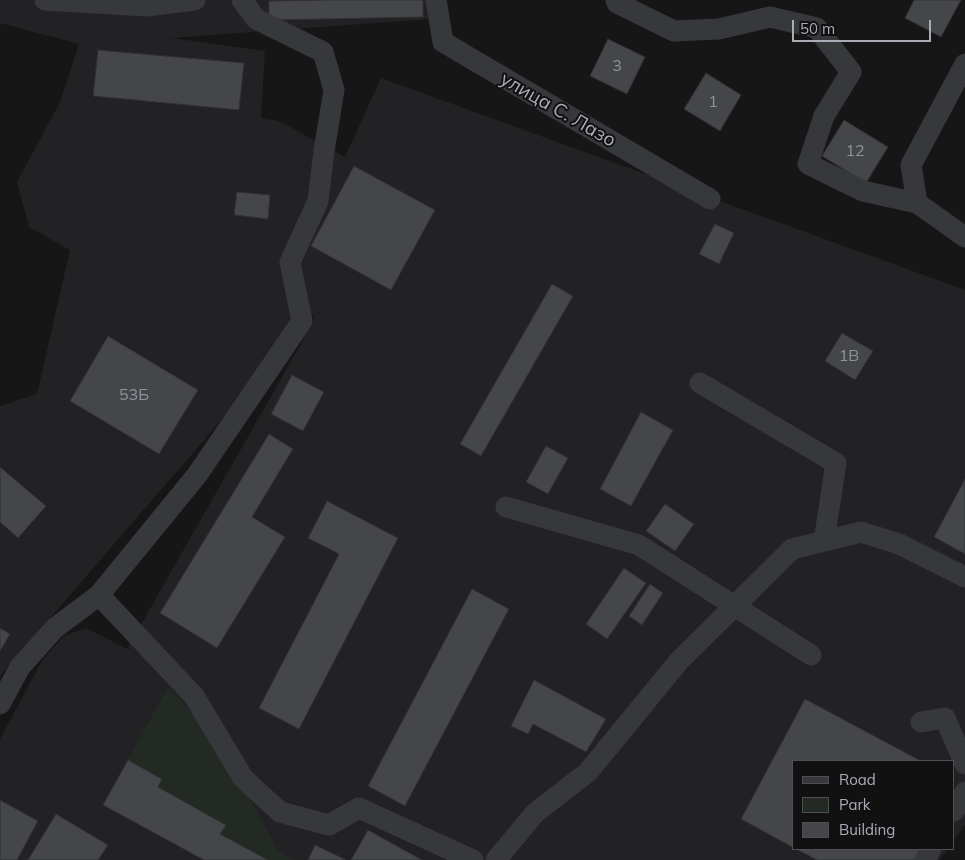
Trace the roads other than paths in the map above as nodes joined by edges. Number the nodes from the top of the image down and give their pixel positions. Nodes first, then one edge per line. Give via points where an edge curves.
1 (45, 0) edge
2 (195, 0) edge
3 (242, 0) edge
4 (436, 0) edge
5 (616, 0) edge
6 (965, 64) edge
7 (710, 199) dead end
8 (917, 203) junction
9 (965, 237) edge
10 (700, 384) dead end
11 (506, 507) dead end
12 (824, 541) junction
13 (965, 577) edge
14 (99, 595) junction
15 (734, 606) junction
16 (812, 655) dead end
17 (0, 704) edge
18 (921, 722) dead end
19 (965, 764) edge
20 (965, 792) edge
21 (955, 809) edge
22 (473, 860) edge
23 (496, 860) edge

1 - 2 street via 146,6
3 - 14 street via 256,19 323,52 334,90 318,201 290,262 302,321 197,475
4 - 7 street, улица С. Лазо via 443,42
5 - 8 street via 674,31 719,29 770,16 817,28 851,72 824,116 808,164 863,191
6 - 8 street via 911,165
8 - 9 street
10 - 12 street via 836,463
11 - 15 street via 639,545
12 - 13 street via 860,532 900,544
12 - 15 street via 792,550
14 - 17 street via 55,628 20,667
14 - 22 street via 194,696 242,778 280,812 329,826 359,808
15 - 16 street
15 - 23 street via 679,661 588,772 535,813
18 - 19 street via 946,718
20 - 21 street

